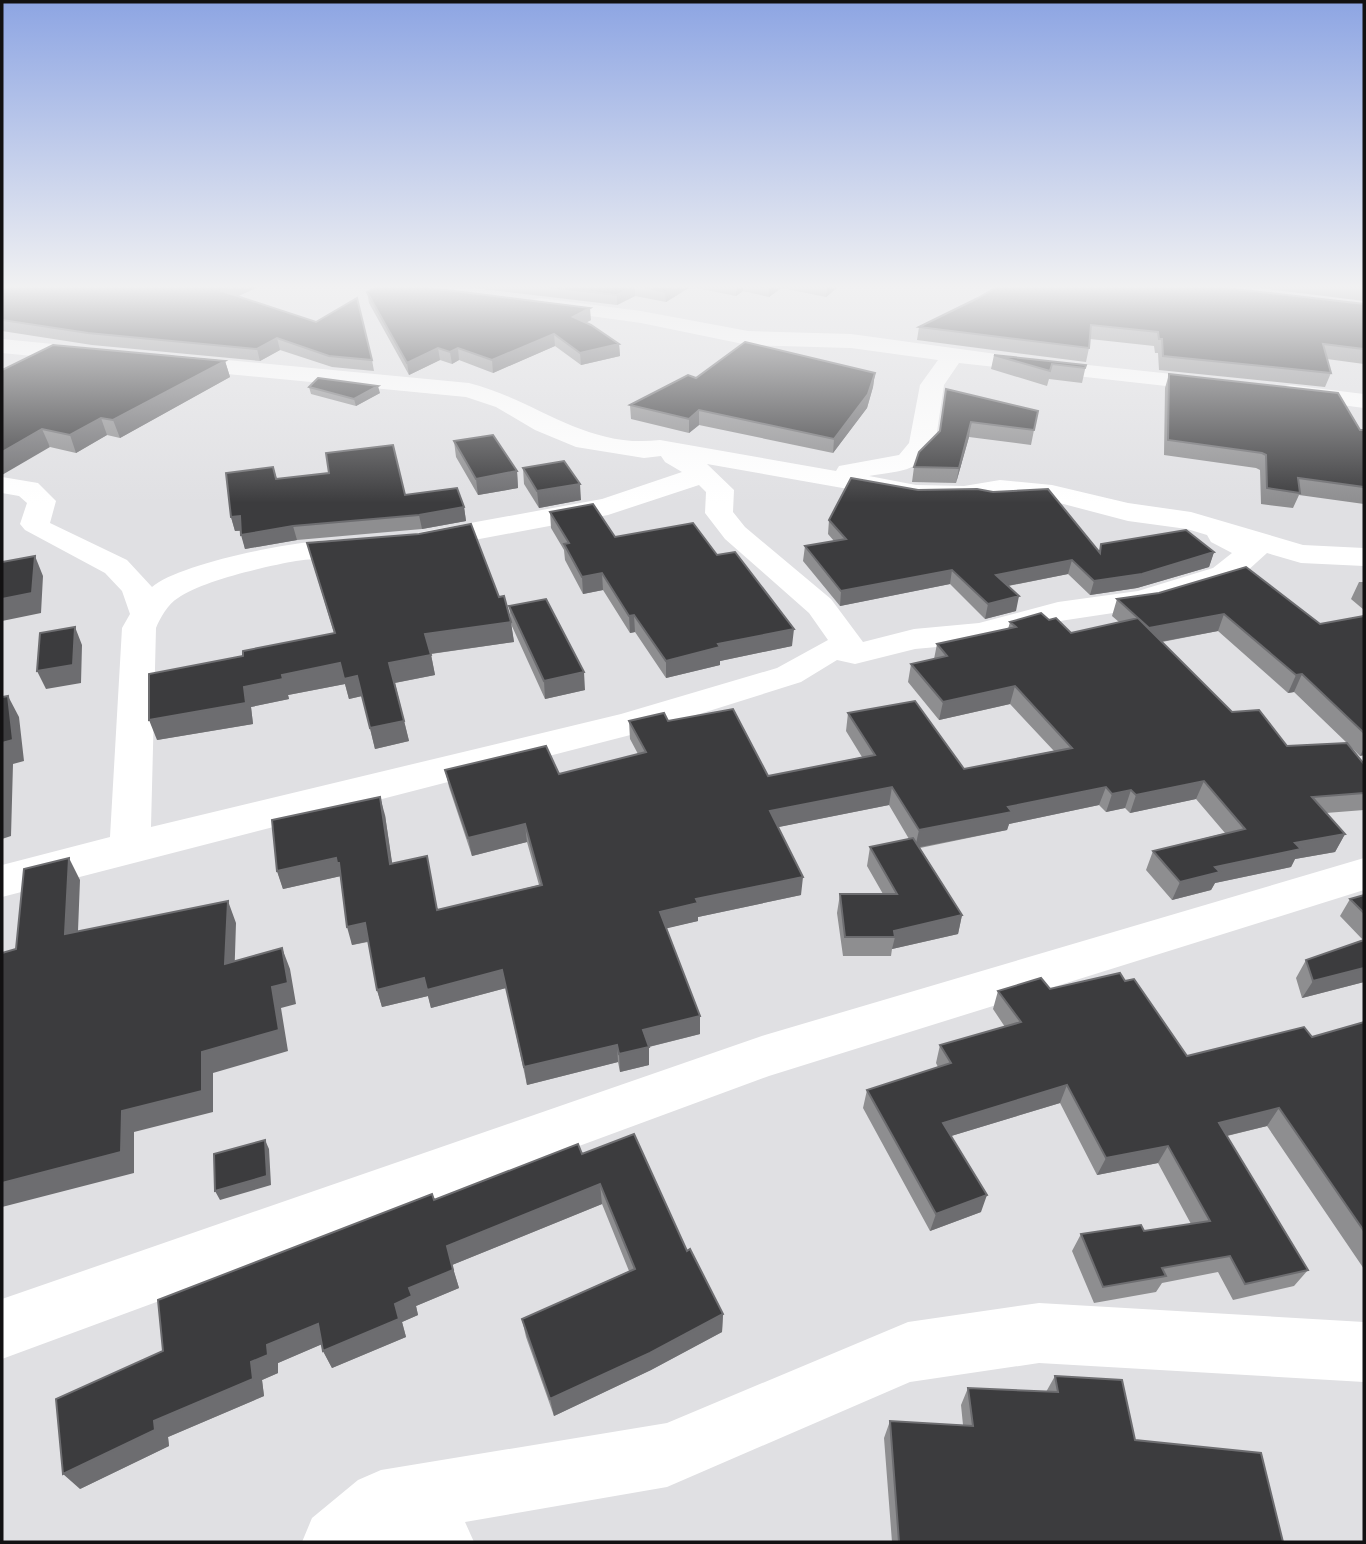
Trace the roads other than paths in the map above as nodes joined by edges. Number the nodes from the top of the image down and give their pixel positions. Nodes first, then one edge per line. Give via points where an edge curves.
1 (950, 359) edge
2 (981, 359) edge
3 (156, 360) edge
4 (1245, 387) edge
5 (1272, 390) edge
6 (1364, 401) edge
7 (660, 448) junction
8 (704, 474) junction
9 (821, 478) junction
10 (2, 485) edge
11 (1191, 520) junction
12 (1253, 552) junction
13 (1301, 554) junction
14 (1364, 557) edge
15 (146, 614) junction
16 (855, 654) junction
17 (130, 847) junction
18 (1364, 874) edge
19 (2, 881) edge
20 (2, 1329) edge
21 (1364, 1352) edge
22 (359, 1523) edge
23 (440, 1542) edge

1 - 9 street via 932,385 922,445 908,461
2 - 4 street
3 - 7 street via 469,390 505,401 544,425 584,441
5 - 6 street
7 - 8 street
7 - 9 street
8 - 15 street via 608,506 422,541 297,552 215,571 166,591
8 - 16 street via 720,490 719,513 735,533 820,606
9 - 11 street via 916,492 964,494 1000,488 1052,493 1128,512
10 - 15 street via 28,489 42,501 35,524 40,530 108,562 136,587
11 - 12 street
11 - 13 street
12 - 13 street
12 - 16 street via 1224,576 1142,600 1058,612 980,633 914,639
13 - 14 street
15 - 17 street via 139,628
16 - 17 street via 832,649 789,675 629,724
17 - 19 street
18 - 20 street via 765,1056
21 - 22 street via 1039,1333 908,1352 667,1455
22 - 23 street

